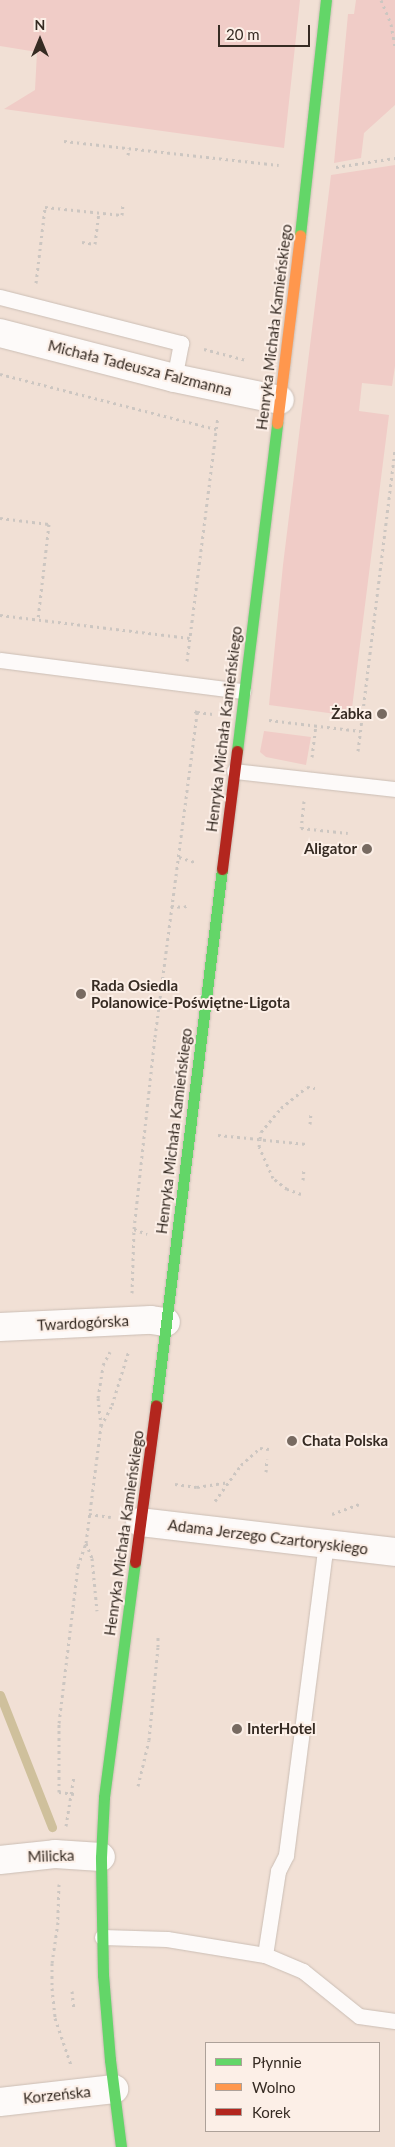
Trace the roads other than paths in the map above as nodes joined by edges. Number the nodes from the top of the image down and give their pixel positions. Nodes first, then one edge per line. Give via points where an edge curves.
1 (326, 0) edge
2 (0, 298) edge
3 (0, 333) edge
4 (174, 378) junction
5 (280, 400) junction
6 (0, 660) edge
7 (243, 691) junction
8 (234, 771) junction
9 (395, 789) edge
10 (166, 1322) junction
11 (0, 1327) edge
12 (140, 1522) junction
13 (326, 1544) junction
14 (395, 1552) edge
15 (101, 1857) junction
16 (0, 1860) edge
17 (102, 1936) junction
18 (266, 1955) junction
19 (395, 2021) edge
20 (114, 2089) junction
21 (0, 2102) edge
22 (121, 2147) edge

1 - 5 street, Henryka Michała Kamieńskiego
2 - 4 lane via 181,344
3 - 4 street, Michała Tadeusza Falzmanna
4 - 5 street, Michała Tadeusza Falzmanna
5 - 7 street, Henryka Michała Kamieńskiego
6 - 7 lane
7 - 8 street, Henryka Michała Kamieńskiego
8 - 9 lane
8 - 10 street, Henryka Michała Kamieńskiego
10 - 11 street, Twardogórska via 134,1308
10 - 12 street, Henryka Michała Kamieńskiego
12 - 13 street, Adama Jerzego Czartoryskiego
12 - 15 street, Henryka Michała Kamieńskiego via 104,1797
13 - 14 street, Adama Jerzego Czartoryskiego
13 - 18 lane via 286,1855 278,1871
15 - 16 street, Milicka via 55,1854
15 - 17 street, Henryka Michała Kamieńskiego
17 - 18 lane via 167,1939
17 - 20 street, Henryka Michała Kamieńskiego
18 - 19 lane via 303,1971 358,2016
20 - 21 street, Korzeńska
20 - 22 street, Henryka Michała Kamieńskiego

